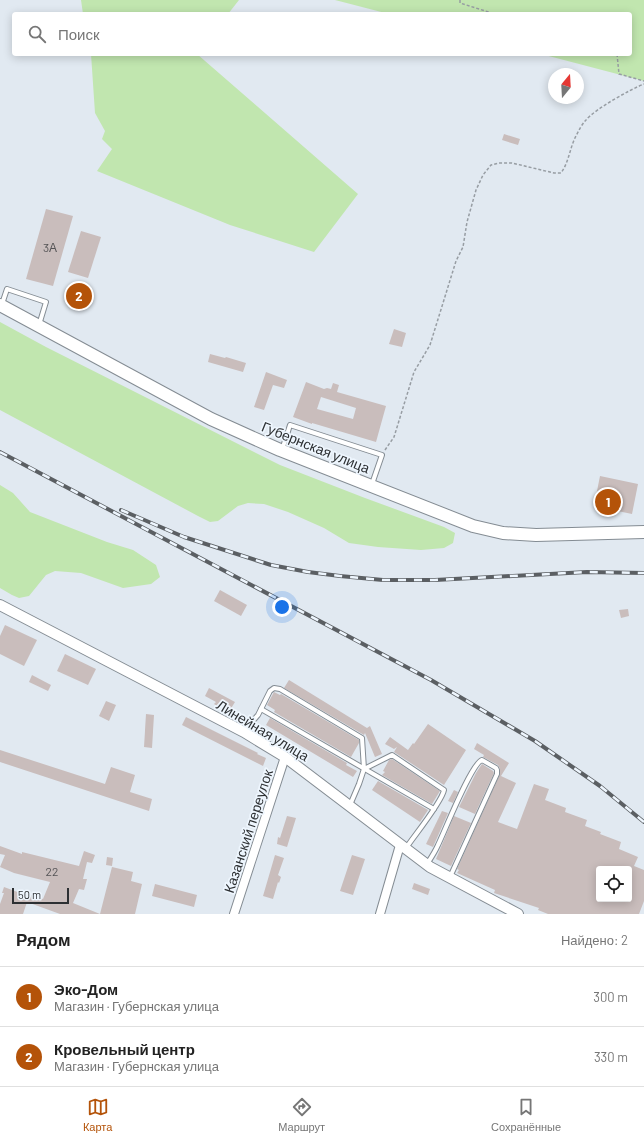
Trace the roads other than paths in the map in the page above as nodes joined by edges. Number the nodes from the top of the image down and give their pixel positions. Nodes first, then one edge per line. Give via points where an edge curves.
1 (1, 306) edge
2 (39, 326) junction
3 (282, 451) junction
4 (371, 486) junction
5 (644, 532) edge
6 (0, 605) edge
7 (261, 709) junction
8 (244, 732) junction
9 (285, 757) junction
10 (364, 769) junction
11 (349, 805) junction
12 (434, 809) junction
13 (403, 847) junction
14 (427, 864) junction
15 (450, 878) junction
16 (234, 914) edge
17 (380, 914) edge
18 (518, 914) edge

1 - 2 main road, Губернская улица
1 - 2 lane via 7,289 46,302
2 - 3 main road, Губернская улица via 211,419
3 - 4 main road, Губернская улица
3 - 4 lane via 290,425 382,455
4 - 5 main road, Губернская улица via 473,526 503,533 536,535
6 - 8 street, Линейная улица
7 - 8 lane
7 - 10 lane
7 - 10 lane via 270,691 274,688 280,689 362,738
8 - 9 street, Линейная улица
9 - 11 street, Линейная улица
9 - 16 street, Казанский переулок
10 - 11 lane
10 - 12 lane
10 - 12 lane via 392,755 444,790
11 - 13 street, Линейная улица
12 - 13 lane
13 - 14 street, Линейная улица
13 - 17 street
14 - 15 street, Линейная улица
14 - 15 lane via 469,776 479,761 482,760 496,768 497,774
15 - 18 street, Линейная улица

